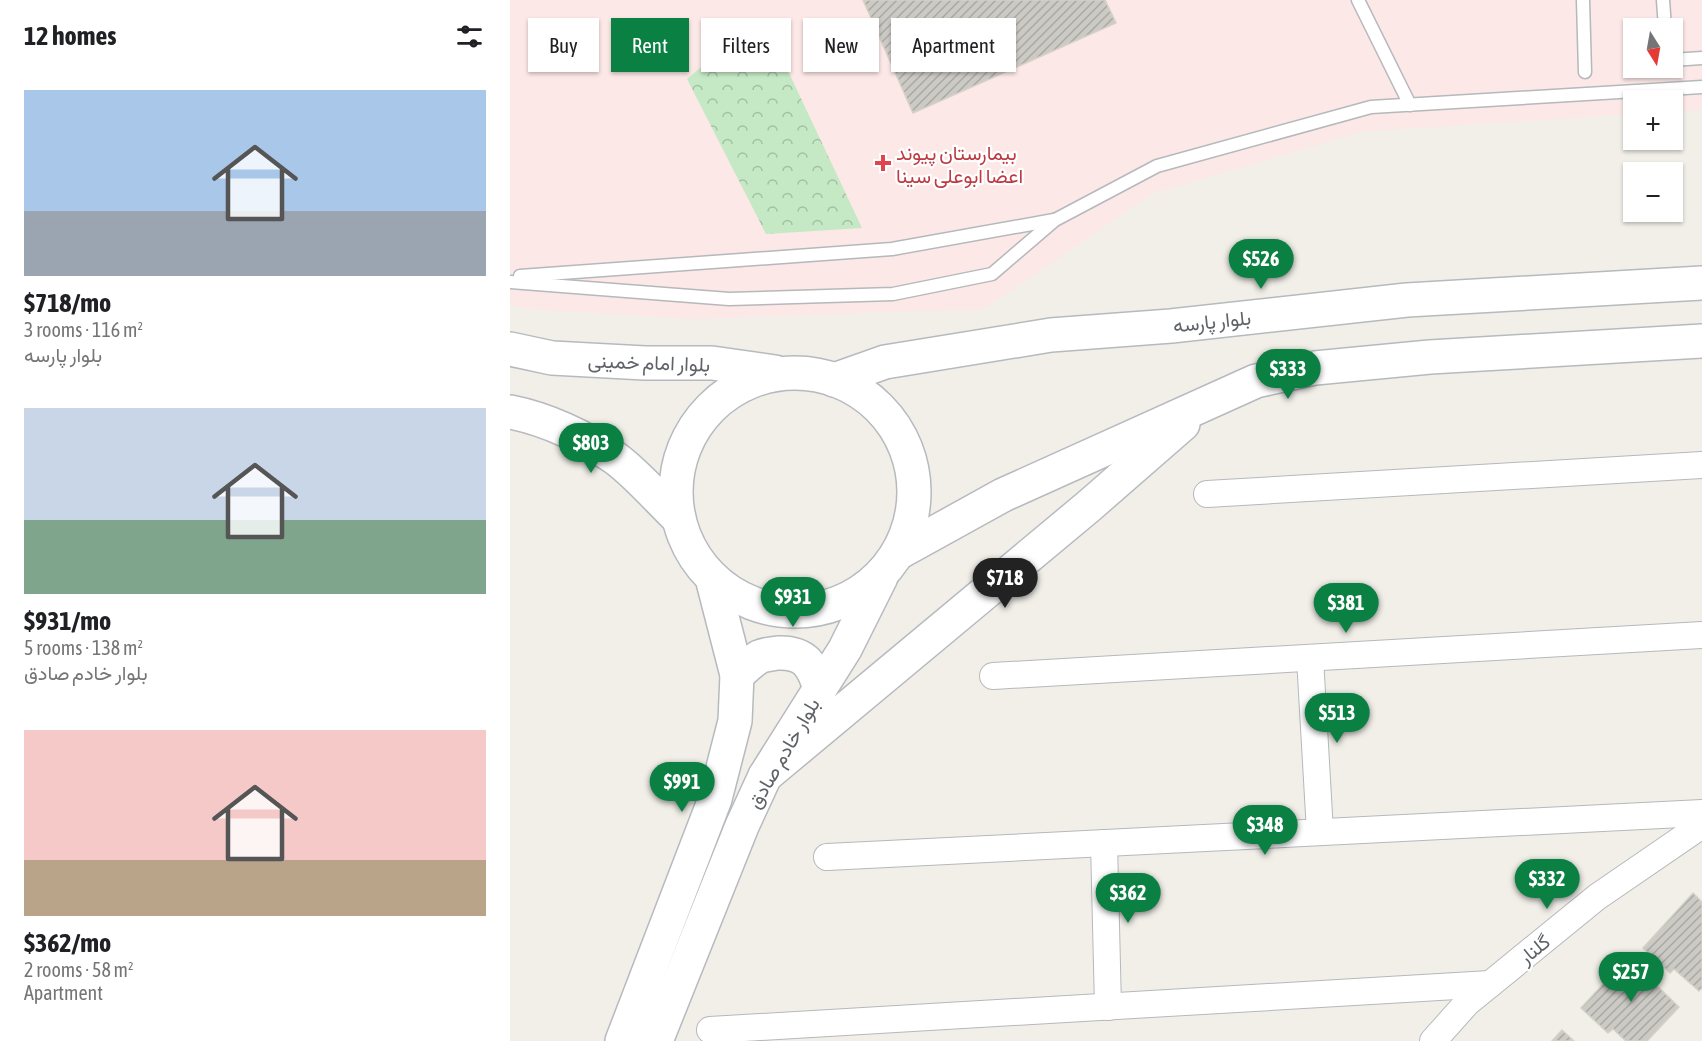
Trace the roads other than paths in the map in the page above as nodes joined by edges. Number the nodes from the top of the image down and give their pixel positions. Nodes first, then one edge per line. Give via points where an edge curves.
1 (1358, 0) edge
2 (1583, 0) edge
3 (1663, 0) edge
4 (1664, 18) edge
5 (1702, 58) edge
6 (1683, 59) edge
7 (1585, 72) dead end
8 (1702, 87) edge
9 (1410, 105) junction
10 (1055, 220) junction
11 (510, 277) edge
12 (510, 282) edge
13 (1702, 283) edge
14 (1702, 341) edge
15 (510, 349) edge
16 (789, 374) junction
17 (834, 380) junction
18 (1210, 401) junction
19 (510, 412) edge
20 (1702, 465) edge
21 (1207, 494) dead end
22 (679, 519) junction
23 (891, 563) junction
24 (712, 578) junction
25 (1702, 635) edge
26 (1310, 658) junction
27 (737, 675) junction
28 (993, 676) dead end
29 (820, 689) junction
30 (765, 776) junction
31 (1702, 813) edge
32 (1702, 825) edge
33 (1320, 832) junction
34 (1104, 843) junction
35 (827, 857) dead end
36 (1490, 984) junction
37 (1108, 1007) junction
38 (710, 1030) dead end
39 (622, 1041) edge
40 (656, 1041) edge
41 (1433, 1041) edge

1 - 9 lane
2 - 7 lane
3 - 4 lane
5 - 6 lane
8 - 9 lane
9 - 10 lane via 1371,107 1157,166
10 - 11 lane via 892,249
10 - 12 lane via 992,274 893,294 729,298
13 - 17 main road, بلوار پارسه via 1407,300 1051,335 885,362
14 - 18 main road via 1315,368 1256,381
15 - 16 main road, بلوار امام خمینی via 552,358 712,363
16 - 17 main road
16 - 22 main road via 744,385 724,397 700,421 683,451 677,473
17 - 23 main road, بلوار خادم صادق via 855,389 890,419 910,462 914,509 908,532
18 - 23 main road via 1003,495
18 - 30 main road
19 - 22 main road via 530,416 571,434 616,459
20 - 21 street
22 - 24 main road via 697,561
23 - 24 main road via 866,588 845,600 799,611 752,604
23 - 29 main road, بلوار خادم صادق
24 - 27 main road, بلوار خادم صادق
25 - 26 street
26 - 28 street
26 - 33 street
27 - 29 main road via 758,658 789,653 804,658 815,672
27 - 39 main road, بلوار خادم صادق via 735,721 715,799
29 - 30 main road, بلوار خادم صادق
30 - 40 main road, بلوار خادم صادق
31 - 33 street
32 - 36 street, گلنار via 1597,897
33 - 34 street
34 - 35 street
34 - 37 street
36 - 37 street
36 - 41 street, گلنار
37 - 38 street

